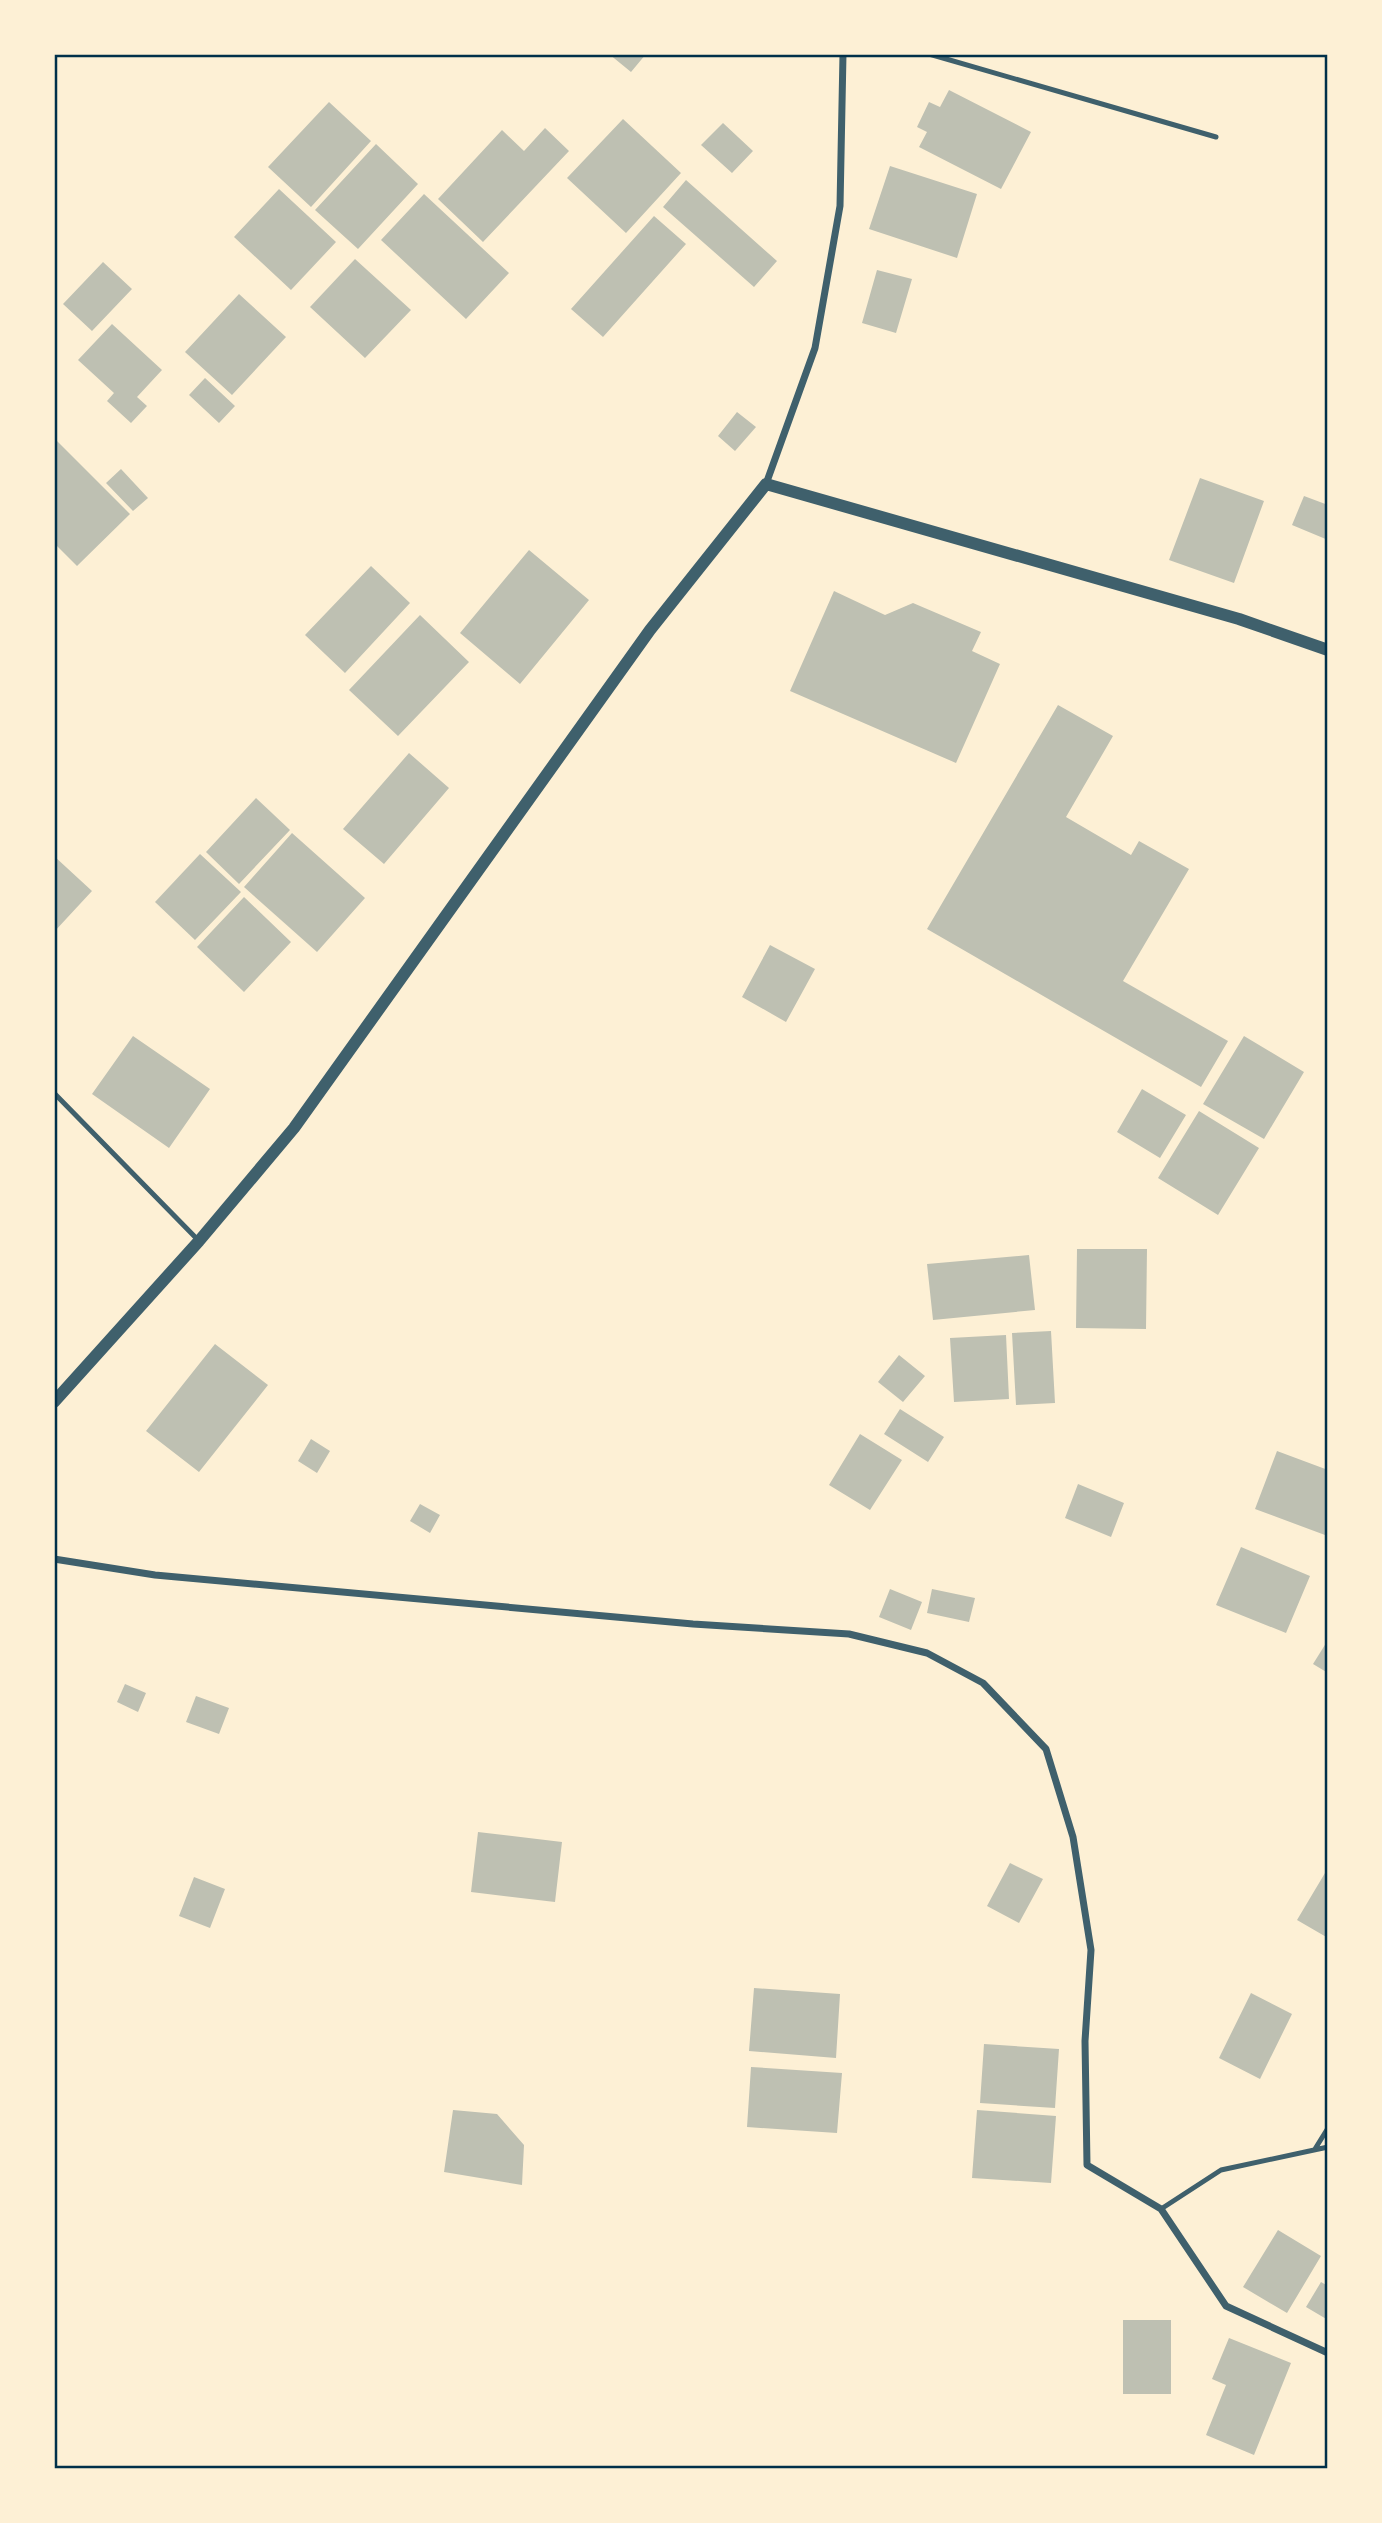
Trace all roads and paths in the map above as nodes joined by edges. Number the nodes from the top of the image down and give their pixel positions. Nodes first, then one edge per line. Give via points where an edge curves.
1 (843, 54) edge
2 (929, 54) edge
3 (1216, 137) dead end
4 (765, 484) junction
5 (1328, 650) edge
6 (54, 1093) edge
7 (199, 1241) junction
8 (54, 1402) edge
9 (54, 1559) edge
10 (1328, 2128) edge
11 (1328, 2147) edge
12 (1315, 2150) junction
13 (1161, 2209) junction
14 (1328, 2353) edge

1 - 4 street via 840,206 815,348
2 - 3 lane
4 - 5 street via 1239,619
4 - 7 street via 650,630 294,1128
6 - 7 lane
7 - 8 street
9 - 13 street via 155,1575 849,1634 927,1653 984,1683 1046,1749 1073,1836 1091,1950 1085,2041 1087,2165
10 - 12 lane
11 - 12 lane
12 - 13 lane via 1221,2170
13 - 14 street via 1226,2306

